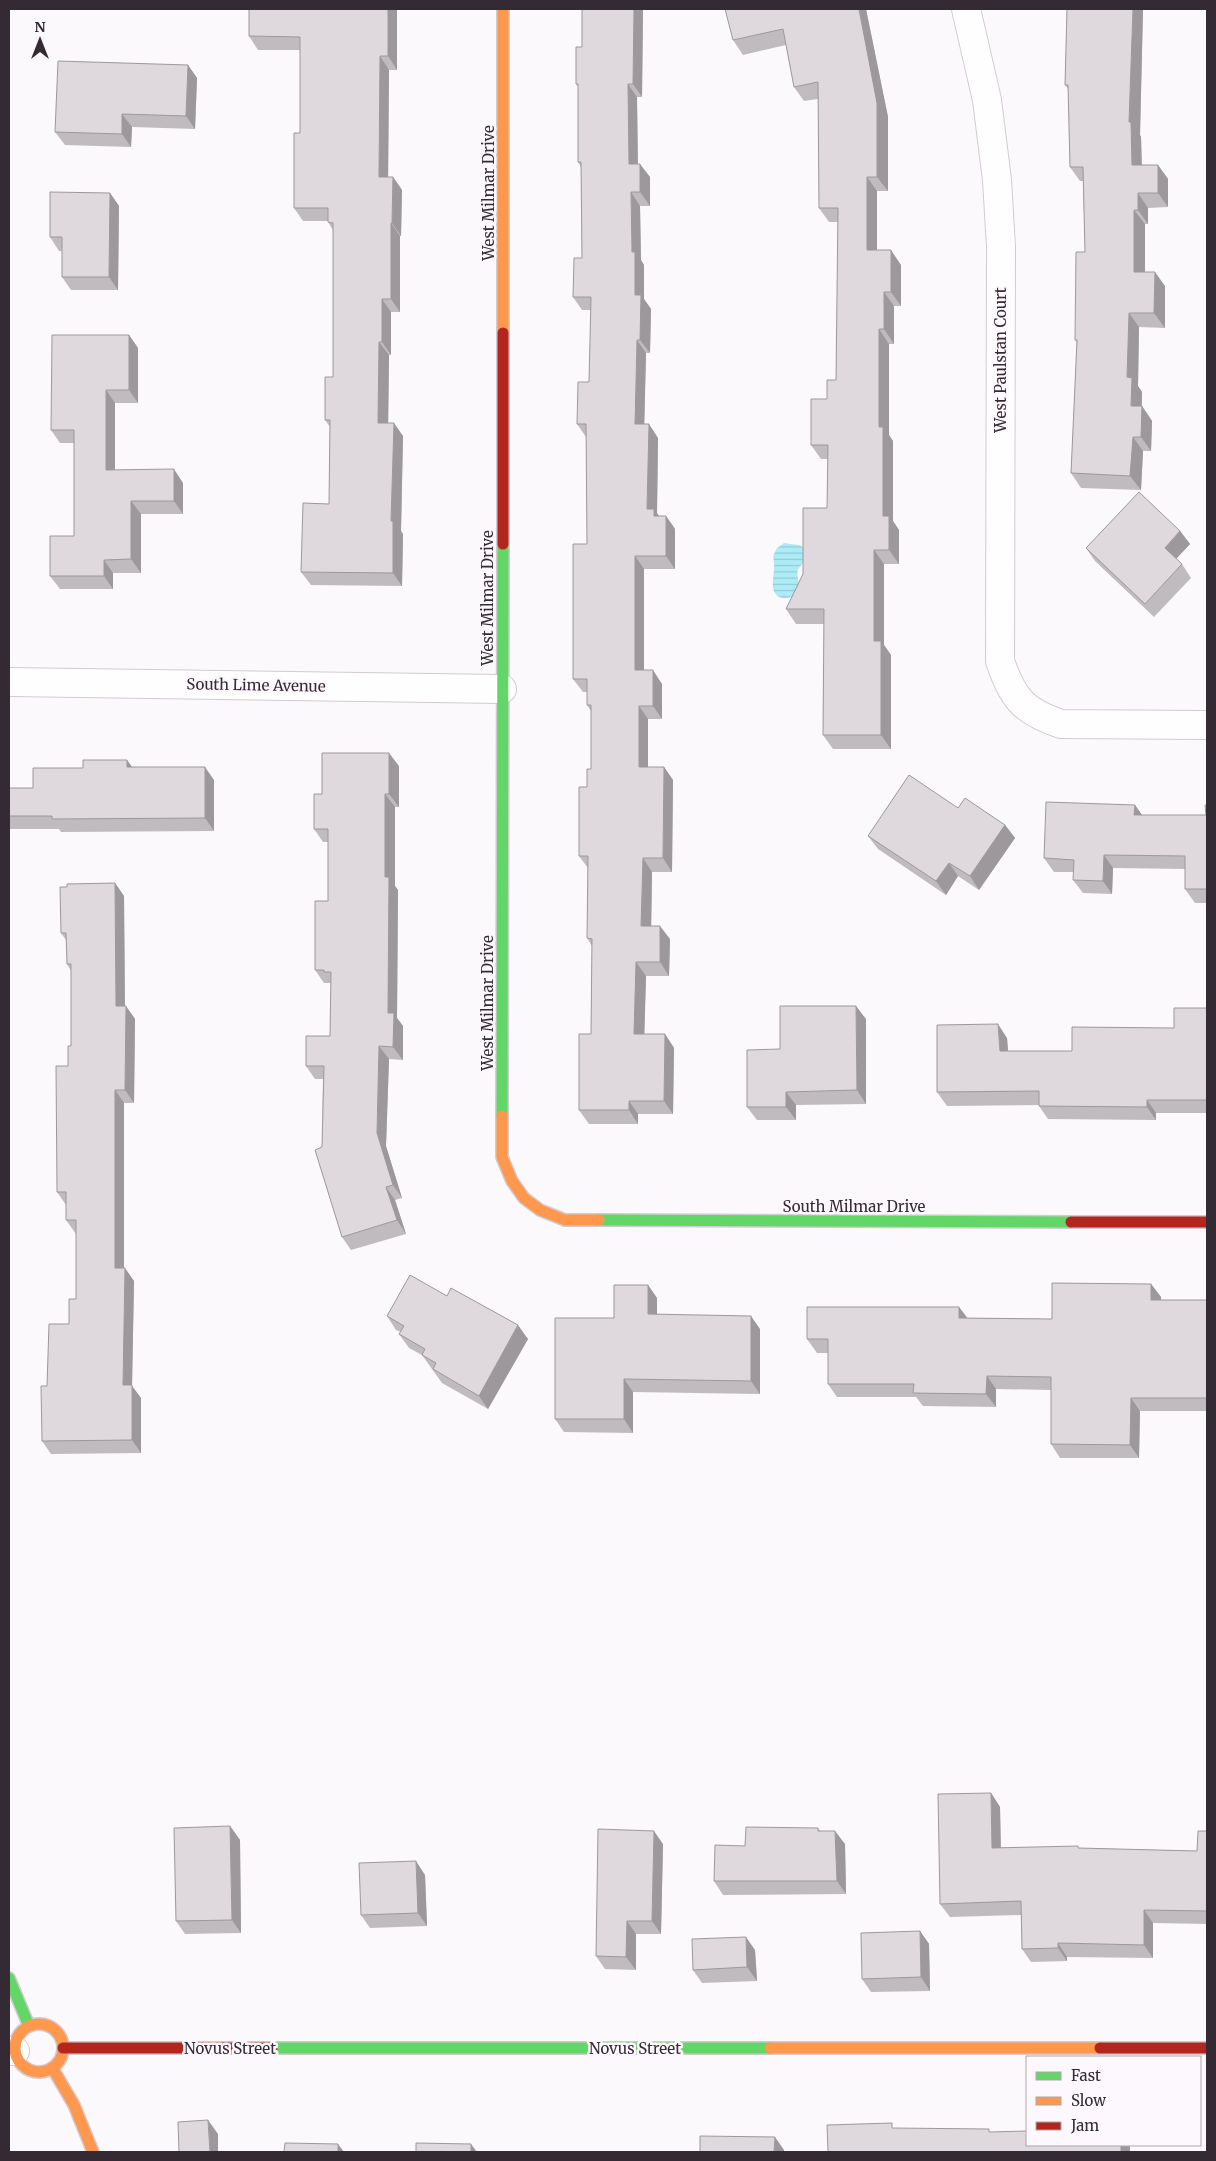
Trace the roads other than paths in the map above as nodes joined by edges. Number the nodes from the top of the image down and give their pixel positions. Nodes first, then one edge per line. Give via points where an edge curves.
1 (503, 9) edge
2 (966, 9) edge
3 (9, 682) edge
4 (502, 689) junction
5 (1207, 725) edge
6 (514, 1186) joint
7 (1207, 1222) edge
8 (9, 1978) edge
9 (28, 2026) junction
10 (63, 2048) junction
11 (1207, 2048) edge
12 (12, 2051) edge
13 (52, 2069) junction
14 (93, 2152) edge

1 - 4 street, West Milmar Drive
2 - 5 street, West Paulstan Court via 987,100 1001,247 1000,661 1010,689 1026,707 1061,724
3 - 4 street, South Lime Avenue
4 - 6 street, West Milmar Drive via 502,1157
6 - 7 street, South Milmar Drive via 526,1201 547,1215 565,1220
8 - 9 street
9 - 10 street via 44,2024 52,2028 62,2040
9 - 12 street via 17,2037
10 - 11 street, Novus Street
10 - 13 street via 62,2056
12 - 13 street via 29,2070 45,2072
13 - 14 street via 74,2105

